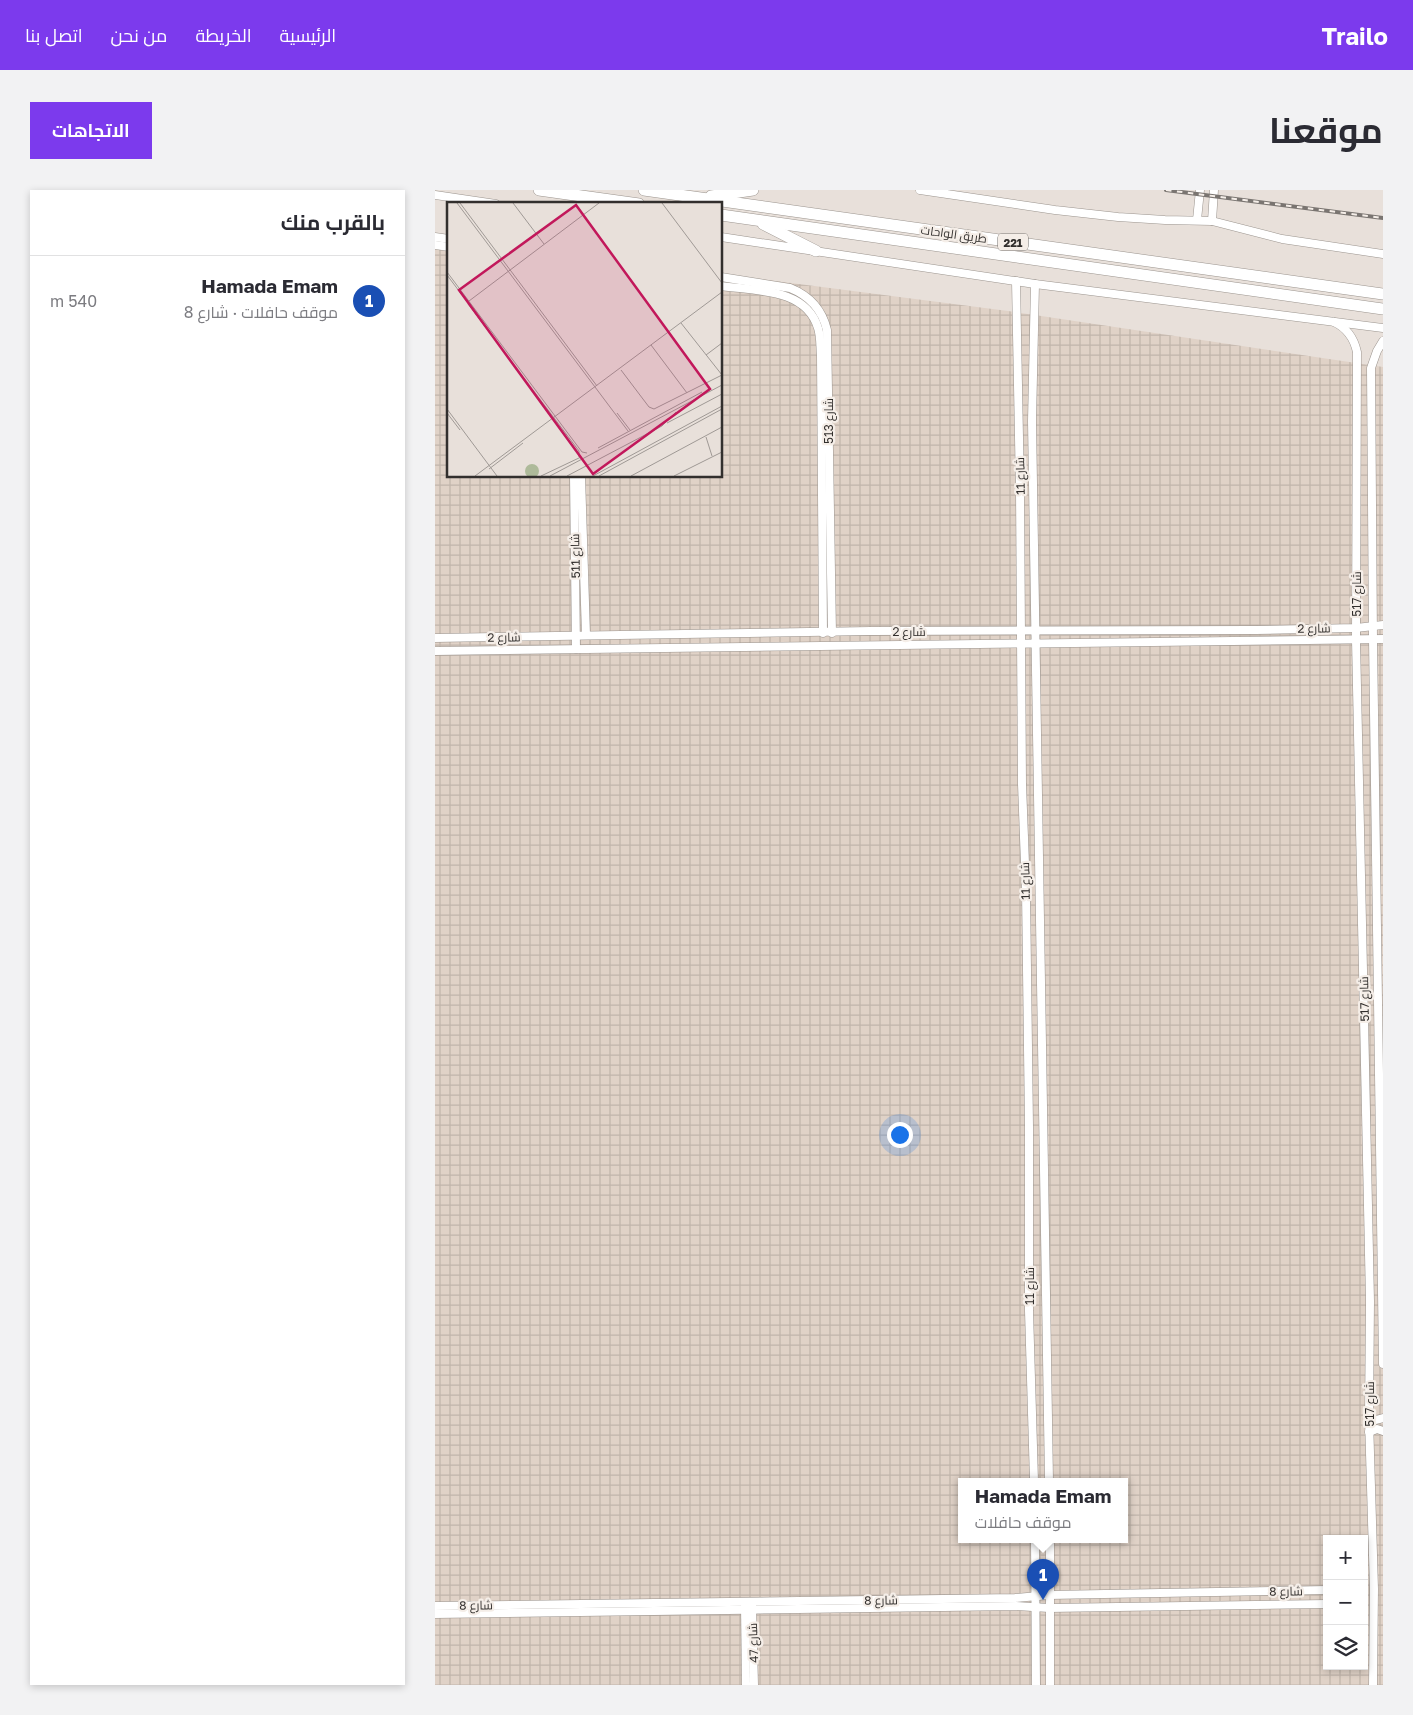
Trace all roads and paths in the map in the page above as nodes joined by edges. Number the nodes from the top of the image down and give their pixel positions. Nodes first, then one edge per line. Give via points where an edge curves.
1 (539, 190) edge
2 (644, 190) edge
3 (753, 190) edge
4 (920, 190) edge
5 (1200, 190) edge
6 (1214, 190) edge
7 (435, 195) edge
8 (698, 198) junction
9 (482, 202) edge
10 (625, 202) edge
11 (723, 215) edge
12 (755, 220) junction
13 (1197, 220) junction
14 (1212, 221) junction
15 (723, 237) edge
16 (816, 251) junction
17 (1383, 254) edge
18 (723, 277) edge
19 (730, 278) junction
20 (1016, 281) junction
21 (1035, 284) junction
22 (725, 286) edge
23 (1383, 294) edge
24 (1383, 309) edge
25 (1335, 322) junction
26 (1383, 328) edge
27 (1383, 341) edge
28 (824, 355) junction
29 (574, 478) edge
30 (581, 478) edge
31 (827, 542) junction
32 (1373, 625) junction
33 (1383, 625) edge
34 (1356, 628) junction
35 (1021, 631) junction
36 (1036, 631) junction
37 (821, 633) junction
38 (832, 633) junction
39 (587, 635) junction
40 (576, 636) junction
41 (435, 638) edge
42 (1373, 639) junction
43 (1383, 639) edge
44 (1356, 640) junction
45 (1022, 644) junction
46 (1036, 644) junction
47 (820, 646) junction
48 (576, 650) junction
49 (435, 651) edge
50 (1027, 1013) junction
51 (1042, 1013) junction
52 (1383, 1364) edge
53 (1369, 1418) junction
54 (1383, 1418) edge
55 (1383, 1431) edge
56 (1369, 1432) junction
57 (1034, 1478) edge
58 (1049, 1478) edge
59 (1035, 1543) edge
60 (1050, 1543) edge
61 (1374, 1589) junction
62 (1323, 1590) edge
63 (1368, 1590) edge
64 (1049, 1594) junction
65 (1035, 1595) junction
66 (1368, 1603) edge
67 (1374, 1603) junction
68 (1323, 1604) edge
69 (748, 1605) junction
70 (435, 1606) edge
71 (1035, 1608) junction
72 (1049, 1608) junction
73 (435, 1614) edge
74 (746, 1685) edge
75 (754, 1685) edge
76 (1036, 1685) edge
77 (1050, 1685) edge
78 (1373, 1685) edge

1 - 10 highway
2 - 8 highway, طريق الواحات / 221
3 - 8 highway
4 - 13 street via 1118,217
5 - 13 street
6 - 14 street
7 - 9 street
8 - 23 highway, طريق الواحات / 221
11 - 12 highway, طريق الواحات / 221
12 - 16 highway
12 - 24 highway, طريق الواحات / 221
13 - 14 street
14 - 17 street via 1282,239
15 - 16 street
16 - 20 street
18 - 19 street, شارع 513
19 - 22 street
19 - 28 street, شارع 513 via 790,288 808,297 825,321
20 - 21 street
20 - 35 street, شارع 11
21 - 25 street
21 - 36 street, شارع 11 via 1032,421
22 - 28 street, شارع 513 via 782,295 799,301 815,319
25 - 26 street
25 - 34 street, شارع 517 via 1350,334 1357,352
27 - 32 street, شارع 517 via 1371,368
28 - 31 street, شارع 513
29 - 40 street, شارع 511
30 - 39 street, شارع 511
31 - 37 street, شارع 513
31 - 38 street, شارع 513
32 - 33 street, شارع 2
32 - 34 street, شارع 2
32 - 42 street, شارع 517
34 - 36 street, شارع 2
34 - 44 street, شارع 517
35 - 36 street, شارع 2
35 - 38 street, شارع 2
35 - 45 street, شارع 11
36 - 46 street, شارع 11
37 - 38 street, شارع 2
37 - 39 street, شارع 2
37 - 47 street, شارع 513
39 - 40 street, شارع 2
40 - 41 street, شارع 2
40 - 48 street, شارع 511
42 - 43 street, شارع 2
42 - 44 street, شارع 2
42 - 52 street, شارع 517
44 - 46 street, شارع 2
44 - 53 street, شارع 517 via 1370,1314
45 - 46 street, شارع 2
45 - 47 street, شارع 2
45 - 50 street, شارع 11
46 - 51 street, شارع 11
47 - 48 street, شارع 2
48 - 49 street, شارع 2
50 - 51 street
50 - 57 street, شارع 11
51 - 58 street, شارع 11
53 - 54 street
53 - 56 street, شارع 517
55 - 56 street
56 - 61 street, شارع 517
59 - 65 street
60 - 64 street
61 - 63 street
61 - 67 street, شارع 517
62 - 64 street, شارع 8
64 - 65 street, شارع 8
64 - 72 street
65 - 69 street, شارع 8
65 - 71 street
66 - 67 street
67 - 78 street, شارع 517
68 - 72 street, شارع 8
69 - 70 street, شارع 8
69 - 71 street, شارع 8
69 - 73 street, شارع 8
69 - 74 street, شارع 47
69 - 75 street, شارع 47
71 - 72 street, شارع 8
71 - 76 street
72 - 77 street

